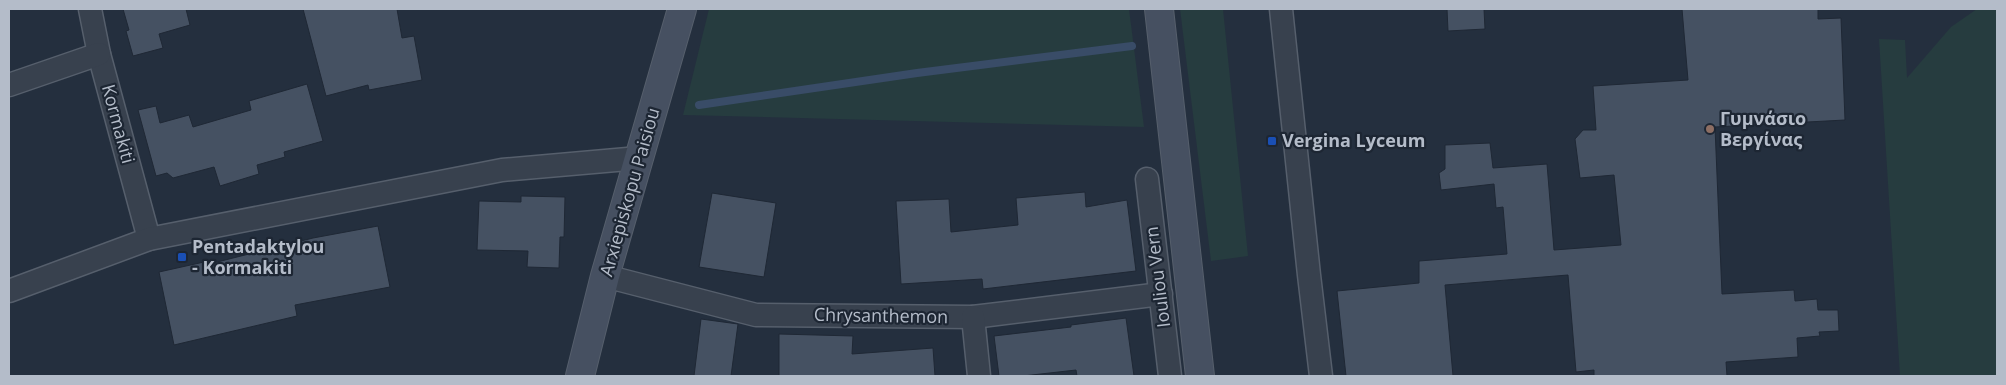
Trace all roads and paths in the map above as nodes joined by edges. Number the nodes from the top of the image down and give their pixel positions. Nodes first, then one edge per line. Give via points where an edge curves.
1 (90, 9) edge
2 (682, 9) edge
3 (1159, 9) edge
4 (1281, 9) edge
5 (99, 54) junction
6 (9, 85) edge
7 (640, 158) junction
8 (1147, 179) dead end
9 (150, 239) junction
10 (605, 276) junction
11 (9, 291) edge
12 (1160, 294) junction
13 (972, 317) junction
14 (580, 376) edge
15 (979, 376) edge
16 (1170, 376) edge
17 (1200, 376) edge
18 (1321, 376) edge

1 - 5 street, Kormakiti
2 - 7 street, Arxiepiskopu Paisiou
3 - 17 street
4 - 18 street
5 - 6 street
5 - 9 street, Kormakiti
7 - 9 street via 502,170
7 - 10 street, Arxiepiskopu Paisiou
8 - 12 street, Iouliou Vern
9 - 11 street
10 - 13 street, Chrysanthemon via 756,315
10 - 14 street, Arxiepiskopu Paisiou
12 - 13 street, Chrysanthemon
12 - 16 street, Iouliou Vern
13 - 15 street

